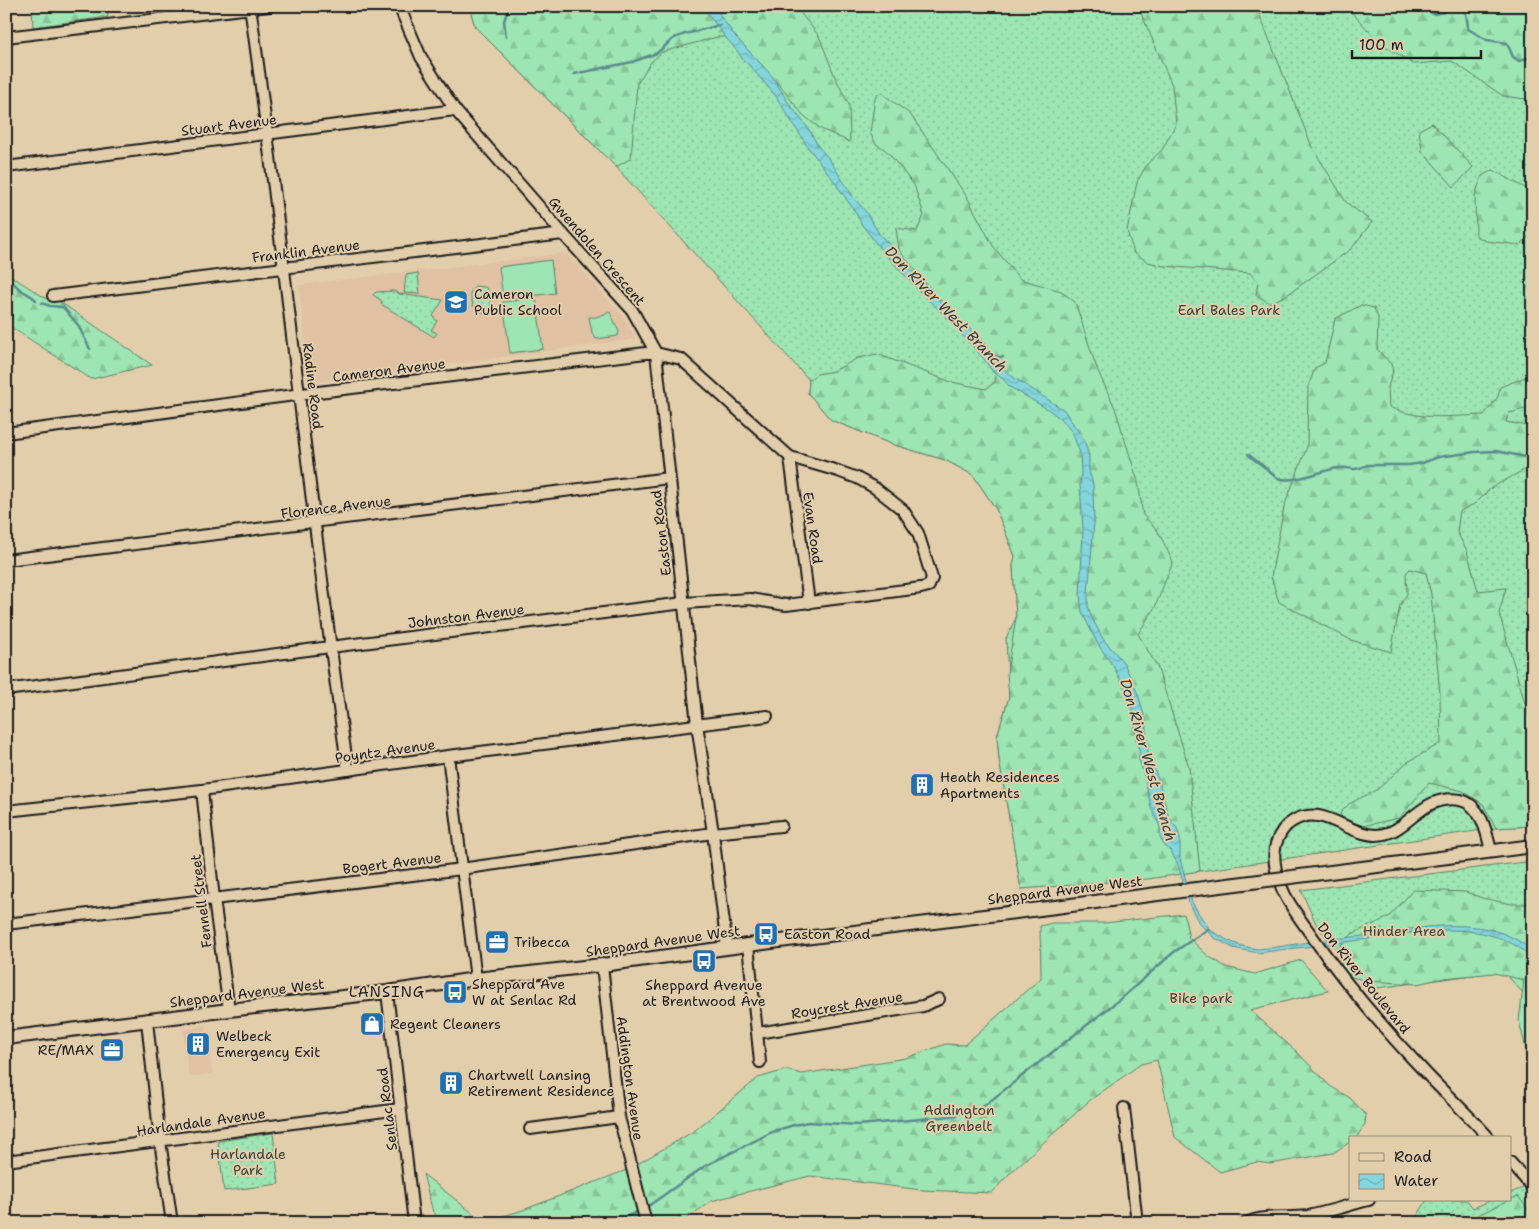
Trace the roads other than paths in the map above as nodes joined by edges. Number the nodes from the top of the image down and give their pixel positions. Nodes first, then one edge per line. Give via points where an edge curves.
1 (269, 6) edge
2 (398, 6) edge
3 (250, 7) edge
4 (6, 37) edge
5 (455, 110) junction
6 (267, 134) junction
7 (6, 167) edge
8 (563, 234) junction
9 (283, 267) junction
10 (53, 296) dead end
11 (656, 353) junction
12 (300, 395) junction
13 (6, 433) edge
14 (790, 457) junction
15 (669, 478) junction
16 (315, 523) junction
17 (6, 560) edge
18 (684, 603) junction
19 (809, 603) junction
20 (330, 647) junction
21 (6, 690) edge
22 (766, 716) dead end
23 (698, 724) junction
24 (448, 756) junction
25 (348, 770) junction
26 (202, 790) junction
27 (6, 812) edge
28 (781, 826) dead end
29 (713, 833) junction
30 (1533, 846) edge
31 (1491, 851) junction
32 (463, 869) junction
33 (214, 899) junction
34 (6, 924) edge
35 (748, 945) junction
36 (727, 948) junction
37 (602, 965) junction
38 (476, 979) junction
39 (387, 992) junction
40 (939, 999) dead end
41 (230, 1010) junction
42 (147, 1021) junction
43 (758, 1033) junction
44 (6, 1038) edge
45 (760, 1062) dead end
46 (1124, 1108) dead end
47 (400, 1109) junction
48 (619, 1117) junction
49 (530, 1130) dead end
50 (1487, 1136) edge
51 (160, 1141) junction
52 (6, 1161) edge
53 (1512, 1164) edge
54 (1533, 1188) edge
55 (1362, 1202) edge
56 (172, 1223) edge
57 (414, 1223) edge
58 (646, 1223) edge
59 (1137, 1223) edge
60 (1246, 1223) edge

1 - 3 street
2 - 5 street, Gwendolen Crescent via 421,57
3 - 4 street
3 - 6 street, Radine Road
5 - 6 street, Stuart Avenue
5 - 8 street, Gwendolen Crescent
6 - 7 street, Stuart Avenue
6 - 9 street, Radine Road
8 - 9 street, Franklin Avenue
8 - 11 street, Gwendolen Crescent via 632,310
9 - 10 street, Franklin Avenue
9 - 12 street, Radine Road
11 - 12 street, Cameron Avenue
11 - 14 street via 681,359
11 - 15 street, Easton Road
12 - 13 street, Cameron Avenue
12 - 16 street, Radine Road
14 - 19 street, Evan Road
14 - 19 street, Johnston Avenue via 857,478 903,510 918,533 932,578 929,586 920,588
15 - 16 street, Florence Avenue
15 - 18 street, Easton Road
16 - 17 street, Florence Avenue
16 - 20 street, Radine Road
18 - 19 street, Johnston Avenue via 750,599 786,605
18 - 20 street, Johnston Avenue
18 - 23 street, Easton Road
20 - 21 street, Johnston Avenue
20 - 25 street, Radine Road
22 - 23 street, Poyntz Avenue
23 - 24 street, Poyntz Avenue
23 - 29 street, Easton Road
24 - 25 street, Poyntz Avenue
24 - 32 street
25 - 26 street, Poyntz Avenue
26 - 27 street, Poyntz Avenue
26 - 33 street, Fennell Street
28 - 29 street, Bogert Avenue
29 - 32 street, Bogert Avenue
29 - 36 street, Easton Road
30 - 31 main road, Sheppard Avenue West
31 - 35 main road, Sheppard Avenue West, bridge
31 - 50 street, Don River Boulevard via 1477,810 1466,802 1449,798 1424,807 1396,829 1377,835 1362,833 1318,815 1300,817 1281,832 1275,846 1274,864 1285,895 1329,959 1423,1071
32 - 33 street, Bogert Avenue
32 - 38 street
33 - 34 street, Bogert Avenue
33 - 41 street, Fennell Street
35 - 36 main road, Sheppard Avenue West
35 - 43 street
36 - 37 main road, Sheppard Avenue West
37 - 38 main road, Sheppard Avenue West
37 - 48 street, Addington Avenue
38 - 39 main road, Sheppard Avenue West
39 - 41 main road, Sheppard Avenue West
39 - 47 street, Senlac Road
40 - 43 street, Roycrest Avenue via 923,1006
41 - 42 main road, Sheppard Avenue West
42 - 44 main road, Sheppard Avenue West
42 - 51 street
43 - 45 street
46 - 59 street
47 - 51 street, Harlandale Avenue
47 - 57 street, Senlac Road
48 - 49 street
48 - 58 street, Addington Avenue
51 - 52 street, Harlandale Avenue
51 - 56 street
53 - 54 street
55 - 60 street via 1309,1216 1256,1218

